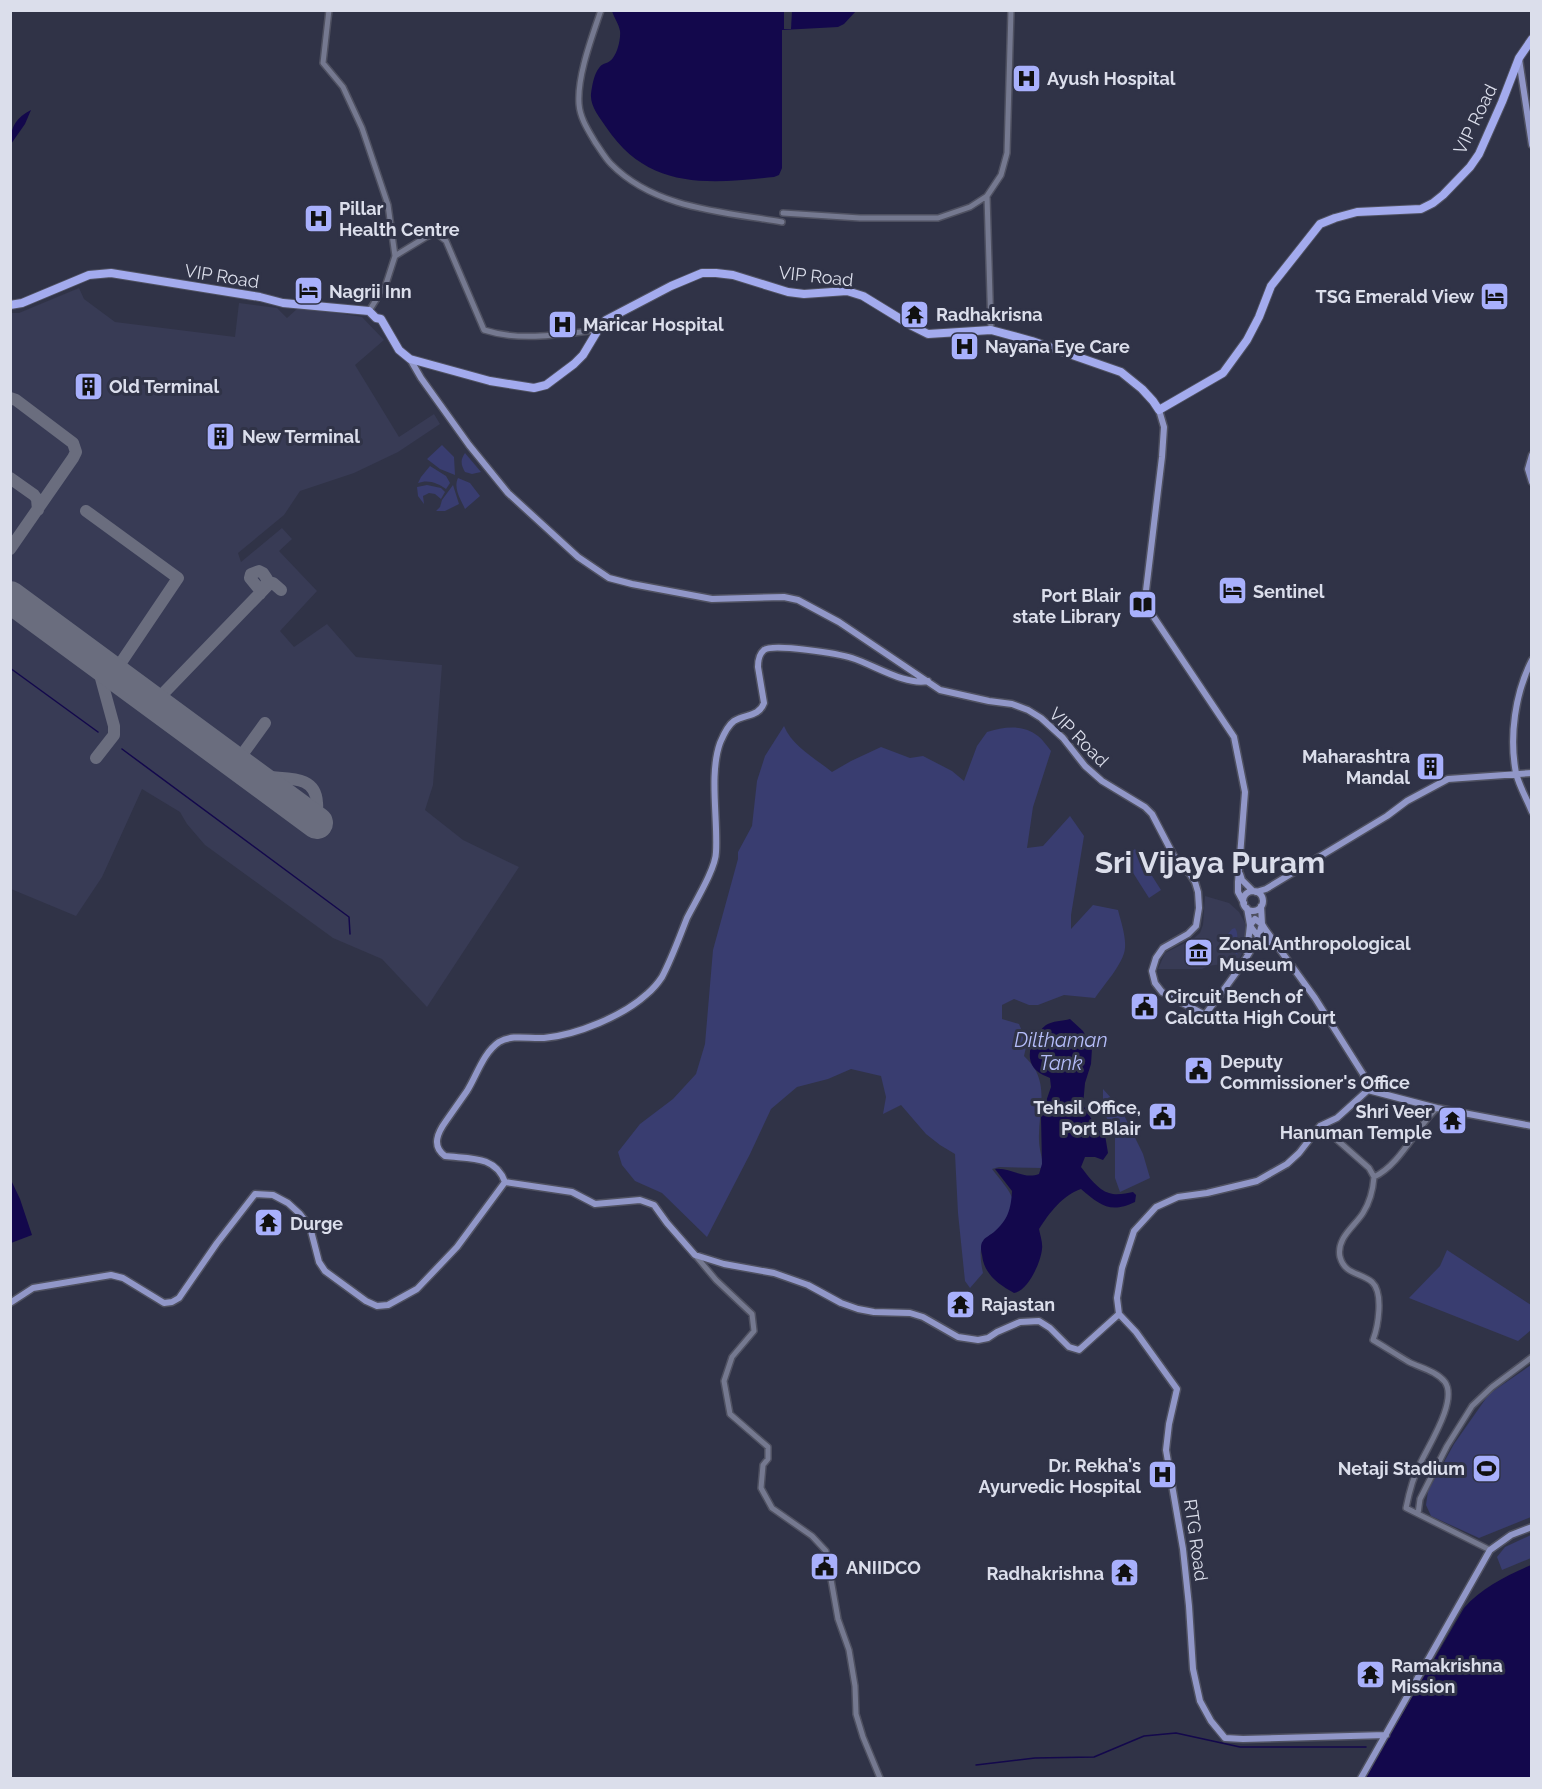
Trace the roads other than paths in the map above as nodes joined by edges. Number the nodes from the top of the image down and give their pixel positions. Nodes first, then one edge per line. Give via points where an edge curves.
1 (329, 10) edge
2 (601, 10) edge
3 (1011, 10) edge
4 (1532, 39) edge
5 (1519, 58) junction
6 (1532, 145) edge
7 (987, 196) junction
8 (783, 213) dead end
9 (782, 222) dead end
10 (395, 256) junction
11 (10, 305) edge
12 (369, 311) junction
13 (598, 330) junction
14 (991, 330) junction
15 (410, 359) junction
16 (1159, 410) junction
17 (1532, 455) edge
18 (1532, 482) edge
19 (1532, 660) edge
20 (928, 681) junction
21 (1532, 773) edge
22 (1516, 774) junction
23 (1532, 812) edge
24 (1239, 871) junction
25 (1274, 884) junction
26 (1255, 891) junction
27 (1262, 905) junction
28 (1245, 906) junction
29 (1262, 924) junction
30 (1250, 925) junction
31 (1258, 936) junction
32 (1279, 947) junction
33 (1247, 956) junction
34 (1368, 1090) junction
35 (1437, 1108) junction
36 (1320, 1126) junction
37 (1532, 1126) edge
38 (1374, 1177) junction
39 (505, 1182) junction
40 (695, 1255) junction
41 (10, 1303) edge
42 (1119, 1314) junction
43 (1532, 1357) edge
44 (1418, 1514) junction
45 (1532, 1527) edge
46 (1490, 1550) junction
47 (1386, 1735) junction
48 (880, 1779) edge
49 (1361, 1779) edge

1 - 10 street via 323,63 343,87 362,128 388,205
2 - 9 street via 582,75 579,104 584,123 610,164 658,196 690,207
3 - 7 street via 1007,153
4 - 5 highway, VIP Road
5 - 6 main road
5 - 16 highway, VIP Road via 1479,153 1443,195 1420,210 1357,212 1320,224 1271,285 1247,340 1223,373
7 - 8 street via 970,207 938,218
7 - 14 street
10 - 12 street via 386,284
10 - 13 street via 436,234 446,241 484,330 546,336
11 - 12 highway, VIP Road via 89,276 111,273 283,303
12 - 15 highway, VIP Road via 381,319 399,350
13 - 14 highway, VIP Road via 606,320 702,273 747,279 804,294 847,291 863,296 928,334
13 - 15 highway, VIP Road via 574,364 546,385 534,388 490,381
14 - 16 highway, VIP Road via 1121,372
15 - 20 main road, VIP Road via 469,445 508,493 578,557 609,578 712,599 798,600 839,622
16 - 24 main road via 1164,427 1162,457 1145,599 1234,736 1245,792
17 - 18 main road via 1528,470
19 - 22 main road via 1514,725
20 - 33 main road, VIP Road via 940,690 1028,710 1063,738 1102,781 1152,814 1176,862 1195,882 1199,908 1196,926 1163,948 1156,958 1152,971 1162,992 1205,1015
20 - 39 main road via 913,682 842,655 784,647 770,647 762,652 758,667 764,703 758,712 732,723 717,753 716,859 661,978 629,1008 593,1025 543,1038 514,1037 501,1041 487,1054 440,1131 436,1141 442,1154 489,1162
21 - 22 main road
22 - 23 main road
22 - 25 main road via 1448,779
24 - 26 main road via 1242,880
24 - 28 main road via 1238,892
25 - 26 main road
25 - 27 main road
26 - 27 main road via 1261,895
26 - 28 main road via 1246,895
27 - 28 main road via 1253,910
27 - 29 main road
28 - 30 main road
29 - 30 main road via 1255,919
29 - 31 main road
29 - 32 main road
30 - 31 main road
30 - 33 main road
31 - 32 main road
31 - 33 main road
32 - 34 main road via 1363,1074
34 - 35 main road
34 - 36 main road via 1337,1118
35 - 37 main road
35 - 38 street via 1392,1165
36 - 38 street via 1331,1132
36 - 42 main road via 1287,1164 1257,1181 1178,1197 1156,1207 1134,1231 1122,1268 1117,1298
38 - 44 street via 1370,1199 1345,1236 1340,1256 1350,1272 1372,1282 1377,1290 1378,1324 1373,1340 1439,1377 1448,1389 1447,1406 1408,1496 1406,1508
39 - 40 main road via 572,1192 595,1204 640,1200 654,1205
39 - 41 main road via 457,1247 417,1289 388,1305 366,1301 326,1271 319,1262 310,1227 288,1203 273,1195 255,1194 180,1298 172,1302 164,1303 111,1275 33,1288
40 - 42 main road via 774,1273 858,1309 923,1317 968,1340 983,1340 1020,1322 1035,1321 1079,1350
40 - 48 street via 752,1314 754,1331 732,1356 724,1380 730,1414 768,1447 761,1488 772,1508 812,1536 826,1551 838,1619 849,1650 856,1714
42 - 47 main road, RTG Road via 1177,1389 1166,1450 1184,1549 1192,1670 1200,1701 1211,1721 1226,1738
43 - 44 street via 1472,1406 1420,1499
44 - 46 street
45 - 46 main road via 1511,1535
46 - 47 main road
47 - 49 main road

